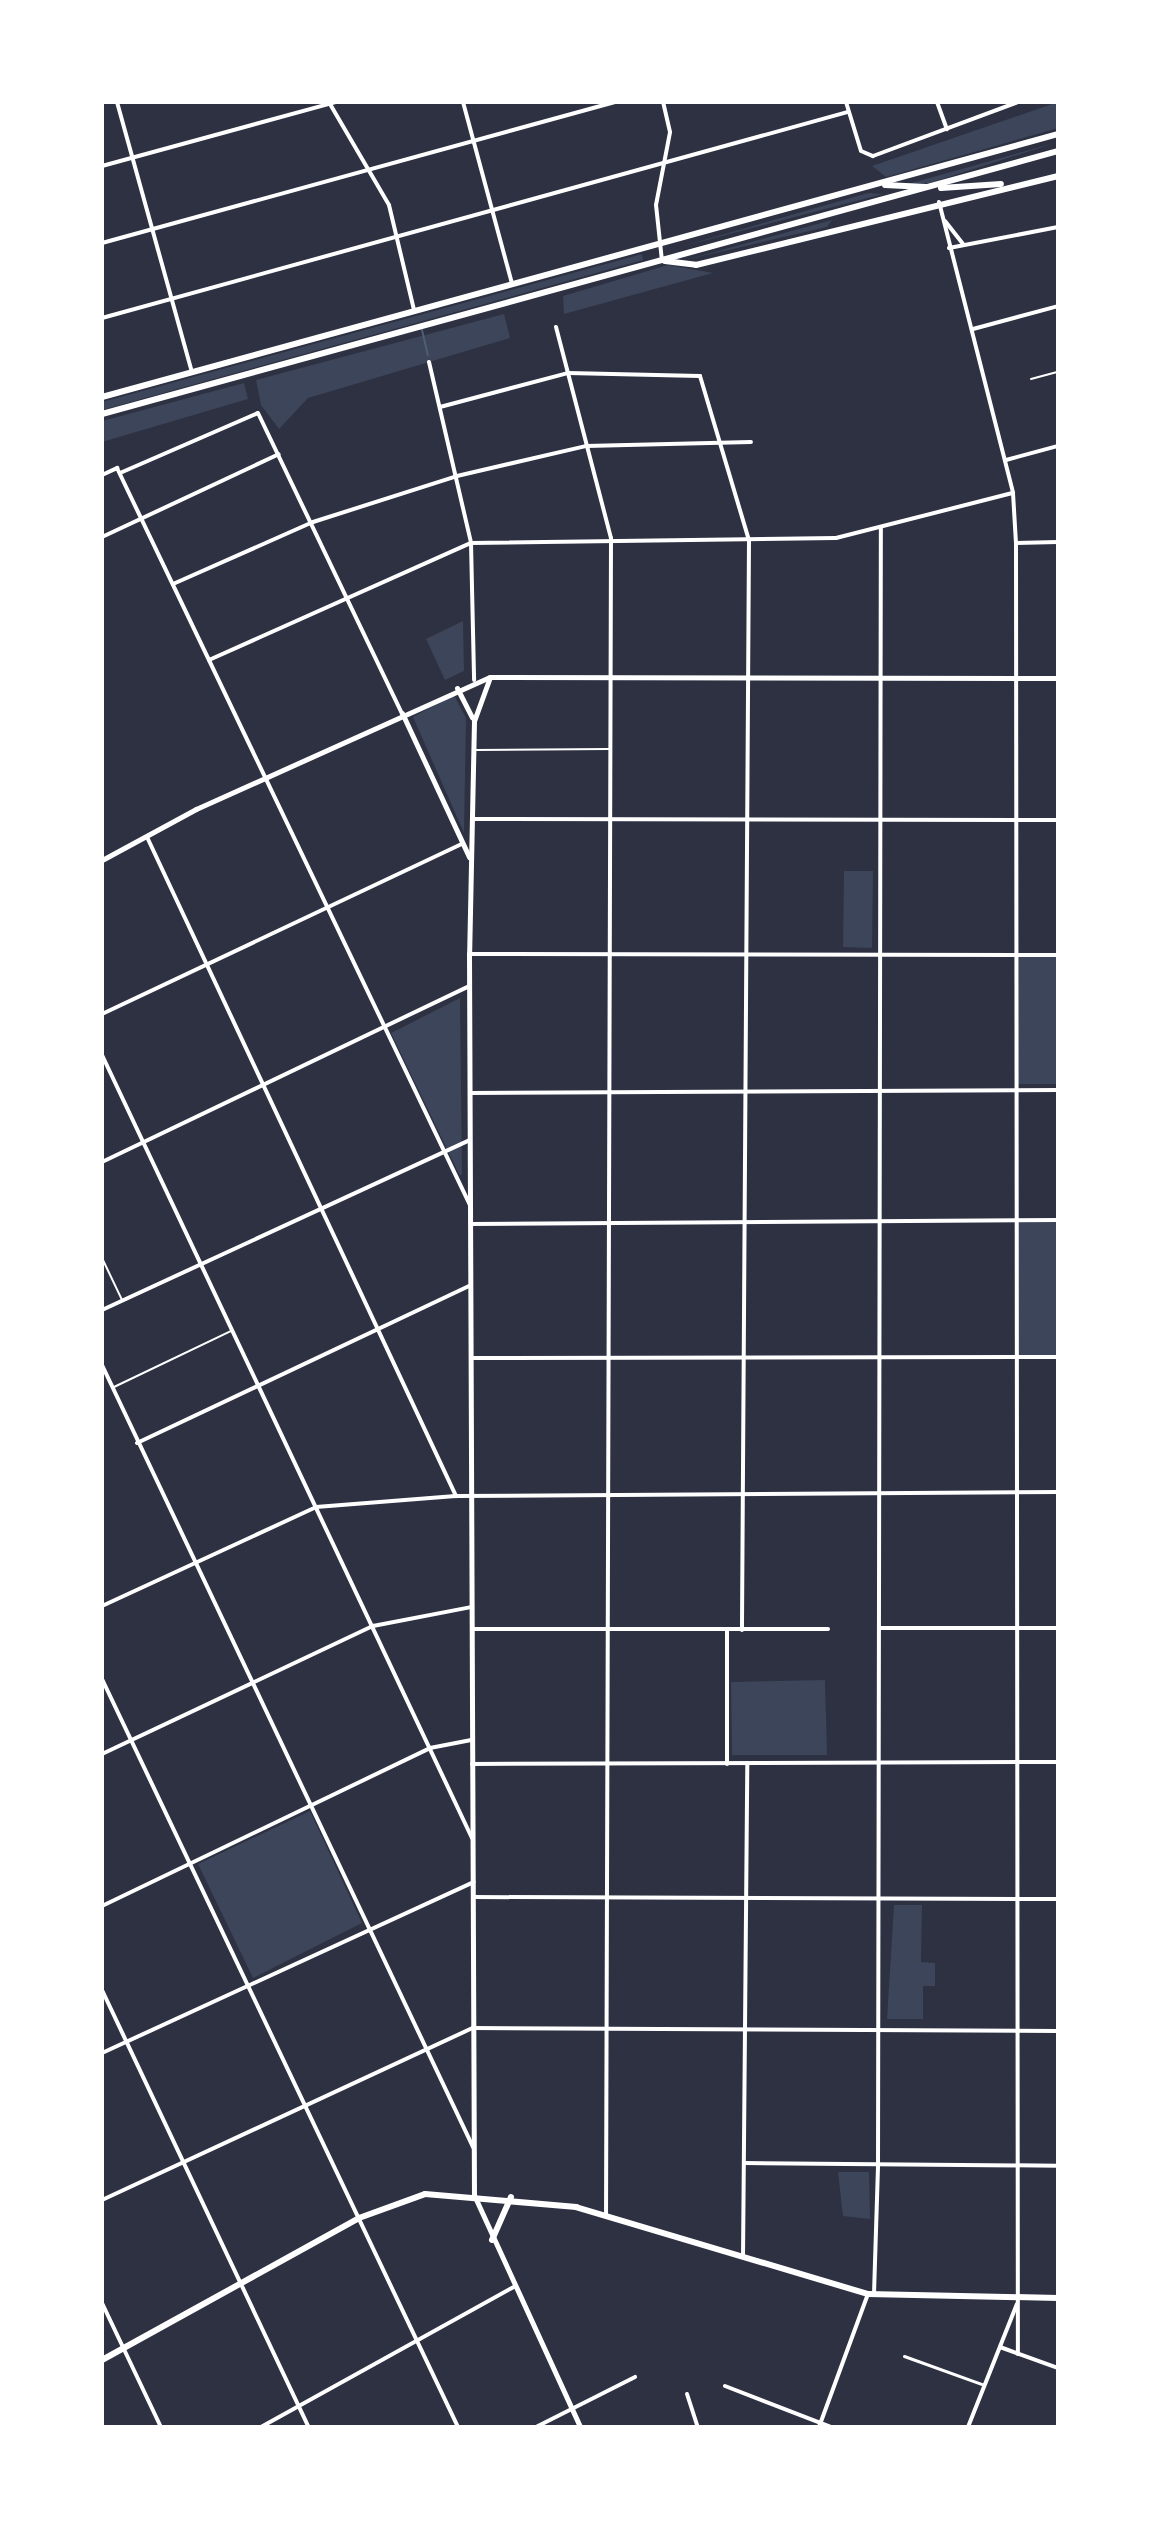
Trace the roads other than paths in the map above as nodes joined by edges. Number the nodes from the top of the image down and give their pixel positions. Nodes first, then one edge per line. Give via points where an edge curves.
1 (117, 102) edge
2 (463, 102) edge
3 (615, 102) edge
4 (663, 102) edge
5 (846, 102) edge
6 (937, 102) edge
7 (1018, 102) edge
8 (332, 103) edge
9 (848, 112) junction
10 (947, 129) junction
11 (1058, 134) edge
12 (473, 141) junction
13 (1058, 151) edge
14 (132, 158) junction
15 (664, 164) junction
16 (102, 166) edge
17 (372, 170) junction
18 (1058, 176) edge
19 (1041, 179) junction
20 (878, 184) junction
21 (933, 188) junction
22 (939, 202) junction
23 (493, 212) junction
24 (942, 217) junction
25 (1058, 227) edge
26 (152, 229) junction
27 (397, 235) junction
28 (102, 243) edge
29 (963, 244) junction
30 (659, 245) junction
31 (949, 248) junction
32 (662, 261) junction
33 (512, 283) junction
34 (171, 299) junction
35 (1058, 306) edge
36 (414, 310) junction
37 (102, 318) edge
38 (556, 327) dead end
39 (973, 329) junction
40 (429, 362) dead end
41 (192, 372) junction
42 (1058, 372) edge
43 (568, 373) junction
44 (1031, 379) dead end
45 (102, 397) edge
46 (440, 407) junction
47 (102, 414) edge
48 (722, 442) junction
49 (751, 442) dead end
50 (586, 446) junction
51 (1058, 446) edge
52 (279, 454) junction
53 (1006, 460) junction
54 (119, 471) junction
55 (102, 475) edge
56 (457, 476) junction
57 (1013, 493) junction
58 (141, 519) junction
59 (313, 522) junction
60 (881, 528) junction
61 (102, 537) edge
62 (611, 538) junction
63 (749, 540) junction
64 (1058, 542) edge
65 (471, 543) junction
66 (1016, 543) junction
67 (173, 584) junction
68 (348, 597) junction
69 (209, 660) junction
70 (490, 677) junction
71 (611, 677) junction
72 (746, 678) junction
73 (882, 678) junction
74 (1016, 678) junction
75 (1058, 678) edge
76 (474, 680) junction
77 (455, 688) junction
78 (402, 713) junction
79 (474, 721) junction
80 (611, 749) junction
81 (474, 750) junction
82 (265, 777) junction
83 (747, 817) junction
84 (881, 817) junction
85 (611, 818) junction
86 (473, 819) junction
87 (1016, 819) junction
88 (1058, 820) edge
89 (147, 837) junction
90 (463, 843) junction
91 (102, 860) edge
92 (471, 861) junction
93 (327, 907) junction
94 (469, 954) junction
95 (611, 954) junction
96 (747, 954) junction
97 (880, 954) junction
98 (1014, 955) junction
99 (1058, 955) edge
100 (207, 964) junction
101 (470, 987) junction
102 (102, 1014) edge
103 (385, 1027) junction
104 (102, 1055) edge
105 (264, 1085) junction
106 (746, 1087) junction
107 (880, 1087) junction
108 (611, 1088) junction
109 (1012, 1090) junction
110 (1058, 1090) edge
111 (470, 1093) junction
112 (470, 1140) junction
113 (142, 1143) junction
114 (444, 1151) junction
115 (102, 1162) edge
116 (471, 1207) junction
117 (323, 1208) junction
118 (744, 1220) junction
119 (1016, 1220) junction
120 (1058, 1220) edge
121 (879, 1222) junction
122 (471, 1224) junction
123 (609, 1224) junction
124 (102, 1258) edge
125 (200, 1265) junction
126 (471, 1285) junction
127 (123, 1301) junction
128 (102, 1310) edge
129 (375, 1326) junction
130 (231, 1331) junction
131 (1015, 1357) junction
132 (1058, 1357) edge
133 (471, 1358) junction
134 (609, 1358) junction
135 (879, 1358) junction
136 (744, 1359) junction
137 (102, 1365) edge
138 (258, 1386) junction
139 (113, 1388) junction
140 (137, 1443) junction
141 (1058, 1492) edge
142 (1013, 1493) junction
143 (879, 1494) junction
144 (472, 1495) junction
145 (456, 1496) junction
146 (744, 1496) junction
147 (610, 1497) junction
148 (316, 1507) junction
149 (195, 1562) junction
150 (102, 1594) edge
151 (104, 1604) edge
152 (472, 1607) junction
153 (373, 1626) junction
154 (879, 1628) junction
155 (1058, 1628) edge
156 (472, 1629) junction
157 (610, 1629) junction
158 (828, 1629) dead end
159 (1014, 1629) junction
160 (727, 1630) junction
161 (742, 1630) junction
162 (102, 1679) edge
163 (252, 1682) junction
164 (131, 1740) junction
165 (471, 1740) junction
166 (430, 1748) junction
167 (102, 1754) edge
168 (881, 1761) junction
169 (1014, 1762) junction
170 (1058, 1762) edge
171 (747, 1763) junction
172 (472, 1764) junction
173 (610, 1764) junction
174 (727, 1764) junction
175 (310, 1805) junction
176 (473, 1840) junction
177 (191, 1862) junction
178 (473, 1882) junction
179 (613, 1894) junction
180 (745, 1895) junction
181 (473, 1897) junction
182 (881, 1898) junction
183 (1015, 1899) junction
184 (1058, 1899) edge
185 (102, 1906) edge
186 (368, 1927) junction
187 (248, 1985) junction
188 (102, 1990) edge
189 (473, 2028) junction
190 (610, 2028) junction
191 (746, 2028) junction
192 (881, 2031) junction
193 (1058, 2031) edge
194 (1014, 2032) junction
195 (126, 2042) junction
196 (425, 2049) junction
197 (102, 2053) edge
198 (306, 2106) junction
199 (473, 2147) junction
200 (183, 2162) junction
201 (744, 2163) junction
202 (878, 2166) junction
203 (1058, 2166) edge
204 (1015, 2167) junction
205 (474, 2195) junction
206 (511, 2197) junction
207 (102, 2200) edge
208 (606, 2215) junction
209 (359, 2218) junction
210 (492, 2240) junction
211 (743, 2258) junction
212 (241, 2284) junction
213 (514, 2287) junction
214 (871, 2294) junction
215 (1058, 2298) edge
216 (1018, 2302) junction
217 (102, 2303) edge
218 (418, 2341) junction
219 (1000, 2347) junction
220 (123, 2348) junction
221 (1018, 2354) junction
222 (904, 2356) dead end
223 (102, 2360) edge
224 (1058, 2368) edge
225 (635, 2377) dead end
226 (984, 2385) junction
227 (725, 2386) dead end
228 (687, 2394) dead end
229 (299, 2406) junction
230 (571, 2408) junction
231 (820, 2425) edge
232 (161, 2427) edge
233 (261, 2427) edge
234 (309, 2427) edge
235 (458, 2427) edge
236 (536, 2427) edge
237 (580, 2427) edge
238 (698, 2427) edge
239 (831, 2427) edge
240 (968, 2427) edge

1 - 14 street
2 - 12 street
3 - 12 street
4 - 15 street via 670,132
5 - 9 street
6 - 10 street
7 - 10 street
8 - 14 street
8 - 17 street
9 - 10 street via 861,151 873,156
9 - 15 street
11 - 20 main road
12 - 17 street
12 - 23 street
13 - 21 main road
14 - 16 street
14 - 26 street
15 - 23 street
15 - 30 street
17 - 26 street
17 - 27 street
18 - 19 main road
19 - 21 main road
19 - 22 main road
20 - 21 main road
20 - 30 main road
21 - 32 main road
22 - 24 street
22 - 32 main road via 696,265
23 - 27 street
23 - 33 street
24 - 29 street
24 - 31 street
25 - 29 street
26 - 28 street
26 - 34 street
27 - 34 street
27 - 36 street
29 - 31 street
30 - 32 street
30 - 33 main road
31 - 39 street
32 - 47 main road
33 - 36 main road
34 - 37 street
34 - 41 street
35 - 39 street
36 - 41 main road
38 - 43 street
39 - 53 street
40 - 46 street
41 - 45 main road
42 - 44 lane
43 - 46 street
43 - 48 street via 700,376
43 - 50 street
46 - 56 street
48 - 49 street
48 - 50 street
48 - 63 street
50 - 56 street
50 - 62 street
51 - 53 street
52 - 54 street via 258,413
52 - 58 street
52 - 59 street
53 - 57 street
54 - 55 street
54 - 58 street
56 - 59 street
56 - 65 street
57 - 60 street
57 - 66 street
58 - 61 street
58 - 67 street
59 - 67 street
59 - 68 street
60 - 63 street
60 - 73 street
62 - 63 street
62 - 65 street
62 - 71 street
63 - 72 street
64 - 66 street
65 - 68 street
65 - 76 street
66 - 74 street
67 - 69 street
68 - 69 street
68 - 78 street
69 - 82 street
70 - 71 main road
70 - 76 main road
70 - 79 main road
71 - 72 main road
71 - 80 street
72 - 73 main road
72 - 83 street
73 - 74 main road
73 - 84 street
74 - 75 main road
74 - 87 street
76 - 77 main road
77 - 78 main road
77 - 79 main road
78 - 82 main road
78 - 90 main road
79 - 81 main road
80 - 81 lane
80 - 85 street
81 - 86 main road
82 - 89 main road
82 - 93 street
83 - 84 street
83 - 85 street
83 - 96 street
84 - 87 street
84 - 97 street
85 - 86 street
85 - 95 street
86 - 92 main road
87 - 88 street
87 - 98 street
89 - 91 main road
89 - 100 street
90 - 92 main road
90 - 93 street
92 - 94 main road
93 - 100 street
93 - 103 street
94 - 95 street
94 - 101 main road
95 - 96 street
95 - 108 street
96 - 97 street
96 - 106 street
97 - 98 street
97 - 107 street
98 - 99 street
98 - 109 street
100 - 102 street
100 - 105 street
101 - 103 street
101 - 111 main road
103 - 105 street
103 - 114 street
104 - 113 street
105 - 113 street
105 - 117 street
106 - 107 street
106 - 108 street
106 - 118 street
107 - 109 street
107 - 121 street
108 - 111 street
108 - 123 street
109 - 110 street
109 - 119 street
111 - 112 main road
112 - 114 street
112 - 116 main road
113 - 115 street
113 - 125 street
114 - 116 street
114 - 117 street
116 - 122 main road
117 - 125 street
117 - 129 street
118 - 121 street
118 - 123 street
118 - 136 street
119 - 120 street
119 - 121 street
119 - 131 street
121 - 135 street
122 - 123 street
122 - 126 main road
123 - 134 street
124 - 127 lane
125 - 127 street
125 - 130 street
126 - 129 street
126 - 133 main road
127 - 128 street
129 - 138 street
129 - 145 street
130 - 138 street
130 - 139 lane
131 - 132 street
131 - 135 street
131 - 142 street
133 - 134 street
133 - 144 main road
134 - 136 street
134 - 147 street
135 - 136 street
135 - 143 street
136 - 146 street
137 - 139 street
138 - 140 street
138 - 148 street
139 - 140 street
140 - 149 street
141 - 142 street
142 - 143 street
142 - 159 street
143 - 146 street
143 - 154 street
144 - 145 street
144 - 147 street
144 - 152 main road
145 - 148 street
146 - 147 street
146 - 161 street
147 - 157 street
148 - 149 street
148 - 153 street
149 - 151 street
149 - 163 street
150 - 151 street
152 - 153 street
152 - 156 main road
153 - 163 street
153 - 166 street
154 - 159 street
154 - 168 street
155 - 159 street
156 - 157 street
156 - 165 main road
157 - 160 street
157 - 173 street
158 - 161 street
159 - 169 street
160 - 161 street
160 - 174 street
162 - 164 street
163 - 164 street
163 - 175 street
164 - 167 street
164 - 177 street
165 - 166 street
165 - 172 main road
166 - 175 street
166 - 176 street
168 - 169 street
168 - 171 street
168 - 182 street
169 - 170 street
169 - 183 street
171 - 174 street
171 - 180 street
172 - 173 street
172 - 176 main road
173 - 174 street
173 - 179 street
175 - 177 street
175 - 186 street
176 - 178 main road
177 - 185 street
177 - 187 street
178 - 181 main road
178 - 186 street
179 - 180 street
179 - 181 street
179 - 190 street
180 - 182 street
180 - 191 street
181 - 189 main road
182 - 183 street
182 - 192 street
183 - 184 street
183 - 194 street
186 - 187 street
186 - 196 street
187 - 195 street
187 - 198 street
188 - 195 street
189 - 190 street
189 - 196 street
189 - 199 main road
190 - 191 street
190 - 208 street
191 - 192 street
191 - 201 street
192 - 194 street
192 - 202 street
193 - 194 street
194 - 204 street
195 - 197 street
195 - 200 street
196 - 198 street
196 - 199 street
198 - 200 street
198 - 209 street
199 - 205 main road
200 - 207 street
200 - 212 street
201 - 202 street
201 - 211 street
202 - 204 street
202 - 214 street
203 - 204 street
204 - 216 street
205 - 206 main road
205 - 209 main road via 412,2197
205 - 210 main road
206 - 208 main road
206 - 210 main road
208 - 211 main road
209 - 212 main road
209 - 218 street
210 - 213 main road
211 - 214 main road
212 - 220 main road
212 - 229 street
213 - 218 street
213 - 230 main road
214 - 216 main road
214 - 231 street
215 - 216 main road
216 - 219 street
216 - 221 street
217 - 220 street
218 - 229 street
218 - 235 street
219 - 221 street
219 - 226 street
220 - 223 main road
220 - 232 street
221 - 224 street
222 - 226 street
225 - 230 street
226 - 240 street
227 - 231 street
228 - 238 street
229 - 233 street
229 - 234 street
230 - 236 street
230 - 237 main road
231 - 239 street

